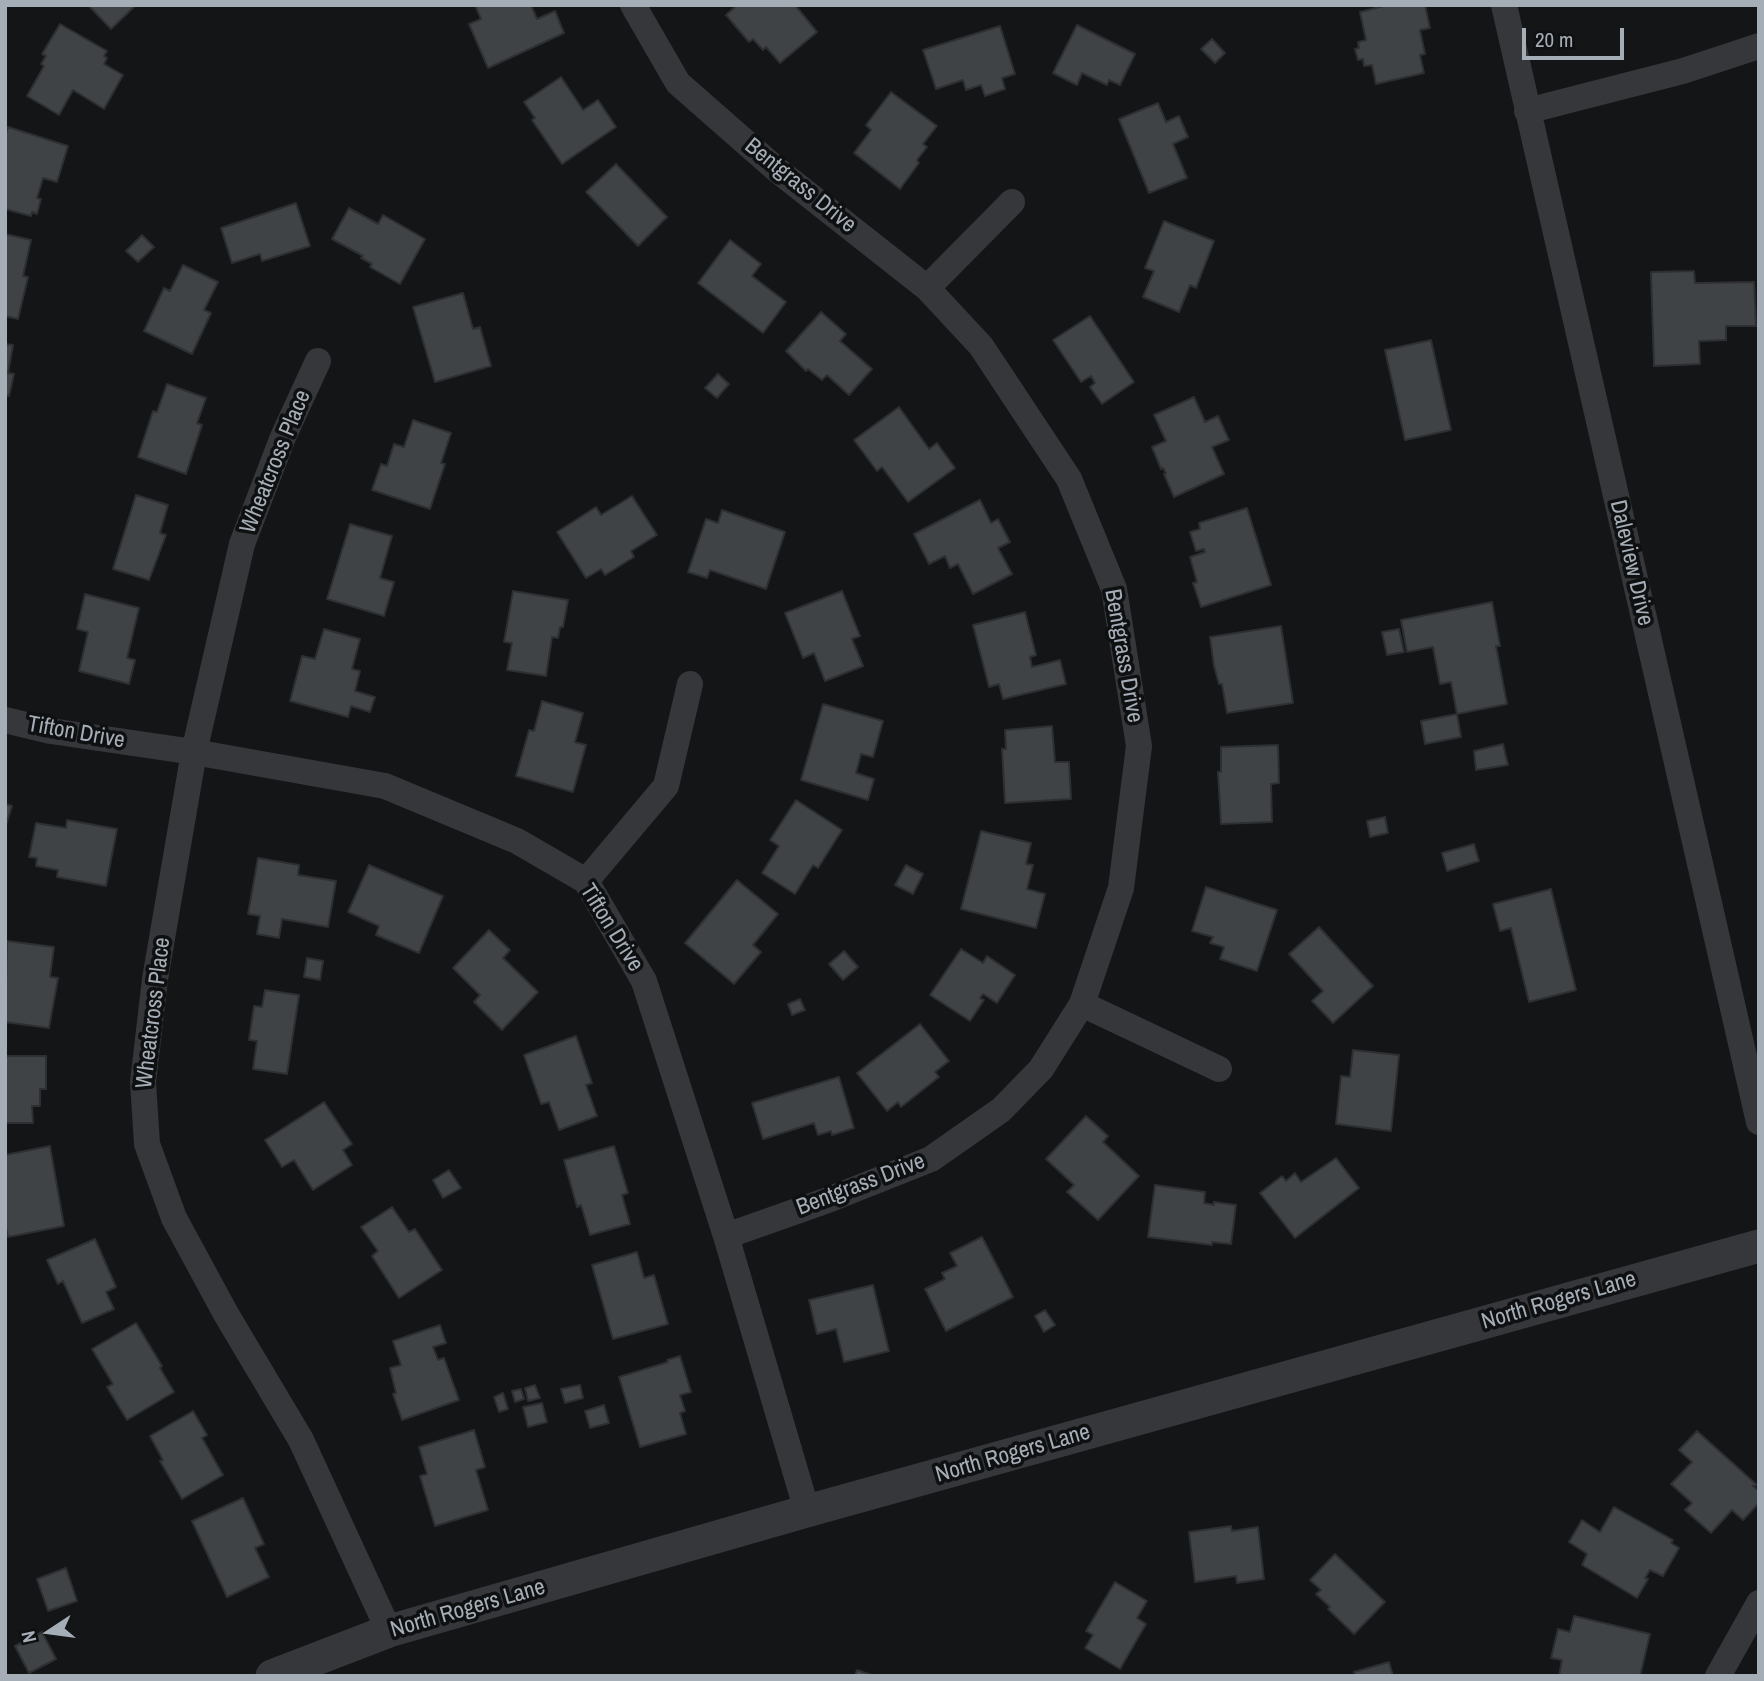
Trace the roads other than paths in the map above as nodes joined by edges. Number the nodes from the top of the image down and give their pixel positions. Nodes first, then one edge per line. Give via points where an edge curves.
1 (633, 5) edge
2 (1504, 5) edge
3 (1759, 46) edge
4 (1527, 111) junction
5 (1012, 202) dead end
6 (928, 288) junction
7 (318, 361) dead end
8 (690, 684) dead end
9 (5, 720) edge
10 (194, 752) junction
11 (586, 881) junction
12 (1082, 1004) junction
13 (1219, 1069) dead end
14 (1759, 1122) edge
15 (726, 1236) junction
16 (1759, 1246) edge
17 (807, 1511) junction
18 (1759, 1603) edge
19 (389, 1631) junction
20 (272, 1676) edge
21 (1718, 1676) edge

1 - 6 street, Bentgrass Drive via 678,83 776,169
2 - 4 street, Daleview Drive
3 - 4 street via 1683,71
4 - 14 street, Daleview Drive
5 - 6 street
6 - 12 street, Bentgrass Drive via 981,346 1069,479 1114,589 1139,746 1121,888
7 - 10 street, Wheatcross Place via 242,544
8 - 11 street via 666,786
9 - 10 street, Tifton Drive
10 - 11 street, Tifton Drive via 385,786 517,841
10 - 19 street, Wheatcross Place via 152,1005 143,1082 147,1144 174,1218 301,1440
11 - 15 street, Tifton Drive via 644,981
12 - 13 street
12 - 15 street, Bentgrass Drive via 1041,1069 1000,1110 931,1159
15 - 17 street, Tifton Drive
16 - 17 street, North Rogers Lane
17 - 19 street, North Rogers Lane
18 - 21 street
19 - 20 street, North Rogers Lane

